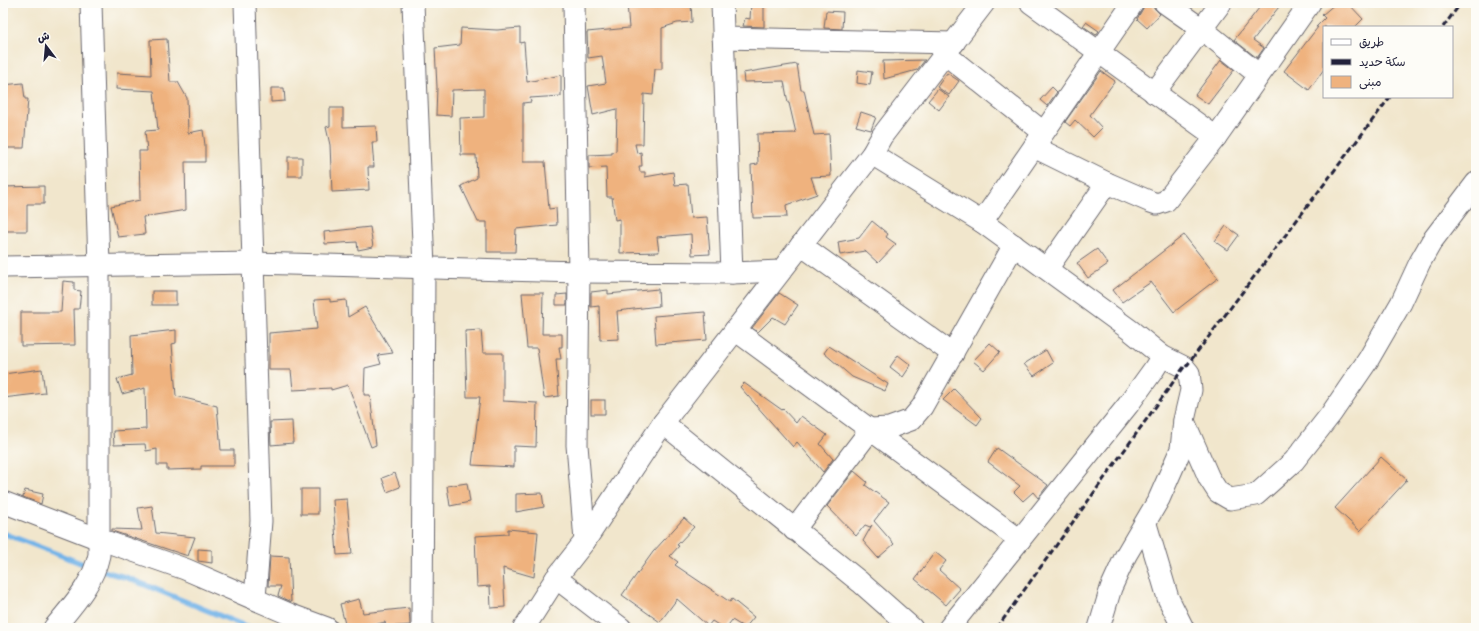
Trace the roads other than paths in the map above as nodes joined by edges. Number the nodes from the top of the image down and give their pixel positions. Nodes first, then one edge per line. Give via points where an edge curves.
1 (91, 3) edge
2 (246, 3) edge
3 (413, 3) edge
4 (574, 3) edge
5 (722, 3) edge
6 (984, 3) edge
7 (1031, 3) edge
8 (1133, 3) edge
9 (1165, 3) edge
10 (1221, 3) edge
11 (1310, 3) edge
12 (1202, 29) junction
13 (723, 38) junction
14 (950, 49) junction
15 (1099, 52) junction
16 (1259, 75) junction
17 (1154, 93) junction
18 (1216, 137) junction
19 (1038, 139) junction
20 (872, 154) junction
21 (1107, 183) junction
22 (1476, 183) edge
23 (982, 222) junction
24 (801, 245) junction
25 (1014, 245) junction
26 (253, 263) junction
27 (98, 266) junction
28 (3, 267) edge
29 (424, 267) junction
30 (1047, 269) junction
31 (780, 271) junction
32 (579, 272) junction
33 (732, 273) junction
34 (735, 330) junction
35 (953, 354) junction
36 (1162, 356) junction
37 (1184, 420) junction
38 (663, 424) junction
39 (871, 430) junction
40 (3, 502) edge
41 (1146, 524) junction
42 (794, 530) junction
43 (99, 539) junction
44 (1020, 540) junction
45 (585, 541) junction
46 (556, 578) junction
47 (255, 598) junction
48 (54, 628) edge
49 (327, 628) edge
50 (422, 628) edge
51 (524, 628) edge
52 (621, 628) edge
53 (912, 628) edge
54 (949, 628) edge
55 (1099, 628) edge
56 (1183, 628) edge

1 - 27 street
2 - 26 street
3 - 29 street
4 - 32 street
5 - 13 street
6 - 14 street
7 - 15 street
8 - 15 street
9 - 12 street
10 - 12 street
11 - 16 street
12 - 16 street
12 - 17 street
13 - 14 street
13 - 33 street
14 - 19 street
14 - 20 street via 882,136
15 - 17 street
15 - 19 street
16 - 18 street
17 - 18 street
18 - 21 street via 1172,195 1161,204
19 - 21 street
19 - 23 street
20 - 23 street
20 - 24 street
21 - 30 street
22 - 37 street via 1432,241 1401,303 1368,360 1331,414 1294,461 1256,495 1230,500 1218,492 1209,478
23 - 25 street
24 - 31 street
24 - 35 street
25 - 30 street
25 - 35 street
26 - 27 street
26 - 29 street
26 - 47 street via 260,521
27 - 28 street
27 - 43 street
29 - 32 street
29 - 50 street
30 - 36 street
31 - 33 street
31 - 34 street
32 - 33 street
32 - 45 street via 577,445
34 - 38 street
34 - 39 street
35 - 39 street via 932,392 911,420 889,428
36 - 37 street via 1184,367 1189,373 1191,390
36 - 44 street via 1128,405
37 - 41 street via 1181,449
38 - 42 street
38 - 45 street
39 - 42 street
39 - 44 street
40 - 43 street
41 - 55 street via 1126,555 1111,588
41 - 56 street via 1168,598
42 - 53 street via 860,582
43 - 47 street via 185,569
43 - 48 street via 96,569 80,596
44 - 54 street
45 - 46 street
46 - 51 street
46 - 52 street
47 - 49 street

